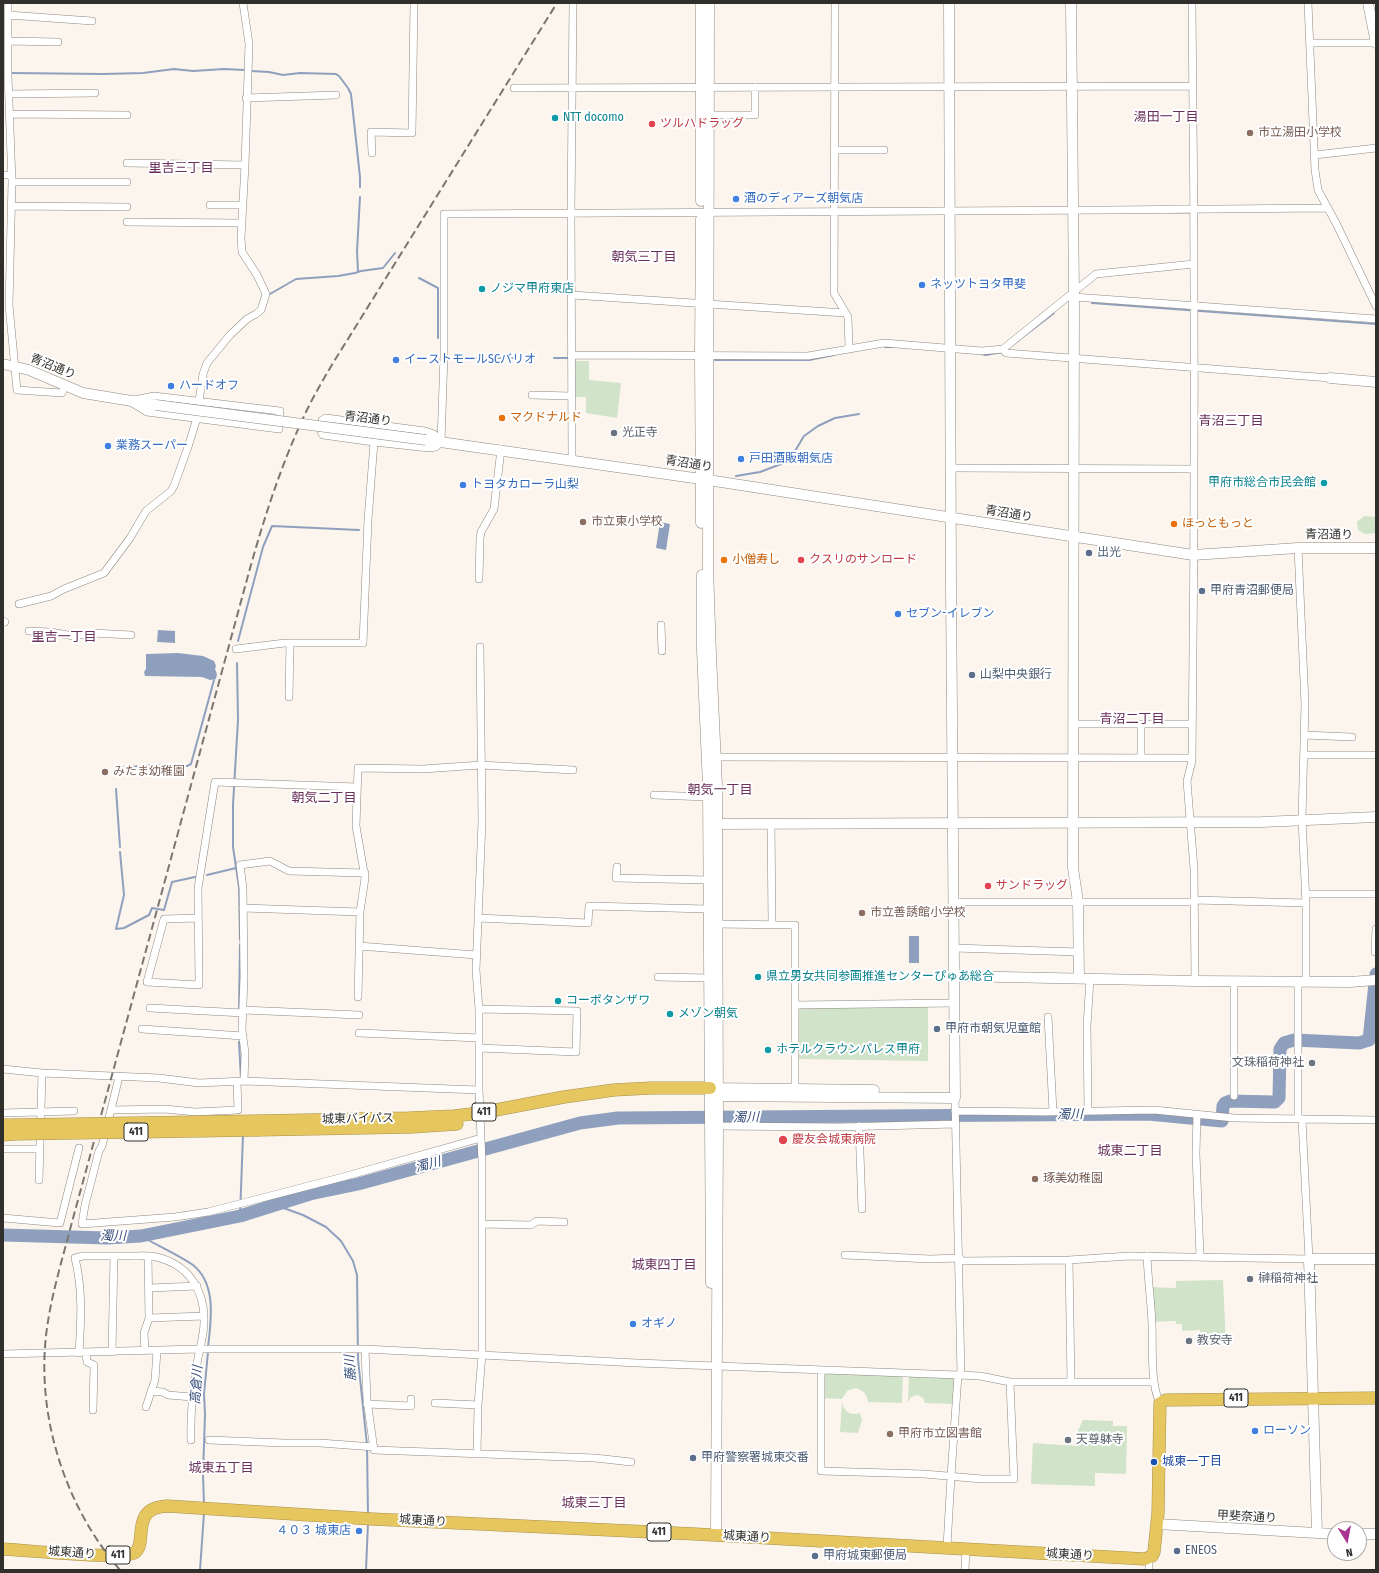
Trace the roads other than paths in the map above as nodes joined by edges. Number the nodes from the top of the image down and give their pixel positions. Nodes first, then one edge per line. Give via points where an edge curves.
1 (8, 3) edge
2 (243, 3) edge
3 (414, 3) edge
4 (573, 3) edge
5 (701, 3) edge
6 (709, 3) edge
7 (835, 3) edge
8 (949, 3) edge
9 (1071, 3) edge
10 (1192, 3) edge
11 (1308, 3) edge
12 (1368, 3) edge
13 (6, 19) edge
14 (92, 21) dead end
15 (58, 42) dead end
16 (1310, 42) junction
17 (1376, 43) edge
18 (6, 45) edge
19 (7, 76) edge
20 (948, 86) junction
21 (1071, 86) junction
22 (1193, 86) junction
23 (834, 87) junction
24 (514, 88) dead end
25 (572, 88) junction
26 (705, 88) junction
27 (755, 88) junction
28 (9, 94) junction
29 (95, 94) dead end
30 (336, 95) dead end
31 (246, 98) junction
32 (6, 103) edge
33 (10, 114) junction
34 (127, 115) dead end
35 (709, 115) junction
36 (1376, 148) edge
37 (835, 150) junction
38 (884, 150) dead end
39 (372, 152) dead end
40 (1315, 155) junction
41 (127, 163) dead end
42 (245, 165) junction
43 (3, 175) edge
44 (12, 178) junction
45 (127, 182) dead end
46 (210, 204) dead end
47 (242, 205) junction
48 (11, 206) junction
49 (127, 207) dead end
50 (1328, 208) junction
51 (1194, 209) junction
52 (1073, 210) junction
53 (949, 211) junction
54 (571, 212) junction
55 (705, 212) junction
56 (835, 212) junction
57 (127, 222) dead end
58 (241, 223) junction
59 (1194, 264) junction
60 (1074, 294) junction
61 (572, 295) junction
62 (704, 304) junction
63 (6, 305) edge
64 (1376, 306) edge
65 (1194, 309) junction
66 (845, 313) junction
67 (1376, 319) edge
68 (849, 348) junction
69 (950, 349) junction
70 (1004, 350) junction
71 (571, 355) junction
72 (704, 356) junction
73 (1075, 358) junction
74 (3, 364) edge
75 (14, 366) junction
76 (1194, 366) junction
77 (1330, 378) joint
78 (1376, 382) edge
79 (65, 386) junction
80 (532, 395) dead end
81 (571, 396) junction
82 (129, 401) junction
83 (199, 401) junction
84 (197, 418) junction
85 (374, 442) junction
86 (441, 442) junction
87 (501, 449) junction
88 (572, 460) junction
89 (952, 468) junction
90 (1074, 469) junction
91 (1193, 469) junction
92 (705, 479) junction
93 (951, 518) junction
94 (1075, 537) junction
95 (1298, 548) junction
96 (1376, 548) edge
97 (1193, 555) junction
98 (479, 579) dead end
99 (19, 604) dead end
100 (661, 625) dead end
101 (29, 631) dead end
102 (131, 635) dead end
103 (290, 643) junction
104 (480, 647) dead end
105 (236, 649) dead end
106 (662, 651) dead end
107 (289, 697) dead end
108 (1073, 724) junction
109 (1141, 724) junction
110 (1192, 724) junction
111 (1304, 735) junction
112 (1352, 737) dead end
113 (1304, 755) junction
114 (1376, 755) edge
115 (711, 757) junction
116 (953, 757) junction
117 (1073, 758) junction
118 (1141, 758) junction
119 (1192, 758) junction
120 (481, 765) junction
121 (573, 770) dead end
122 (357, 787) junction
123 (654, 795) dead end
124 (708, 797) junction
125 (1376, 817) edge
126 (1302, 819) junction
127 (954, 822) junction
128 (1073, 822) junction
129 (1190, 822) junction
130 (771, 823) junction
131 (712, 824) junction
132 (617, 866) dead end
133 (365, 873) junction
134 (708, 880) junction
135 (1305, 894) junction
136 (1376, 894) edge
137 (1194, 901) junction
138 (954, 902) junction
139 (1078, 902) junction
140 (1306, 903) junction
141 (243, 908) junction
142 (708, 909) junction
143 (360, 912) junction
144 (198, 918) junction
145 (478, 918) junction
146 (713, 924) junction
147 (772, 924) junction
148 (1376, 929) edge
149 (359, 946) junction
150 (954, 948) junction
151 (1078, 952) junction
152 (1374, 952) dead end
153 (476, 955) junction
154 (955, 976) junction
155 (658, 977) dead end
156 (709, 978) junction
157 (1079, 978) junction
158 (1090, 979) junction
159 (1374, 980) edge
160 (1196, 981) junction
161 (1234, 981) junction
162 (1302, 981) junction
163 (358, 997) dead end
164 (955, 1003) junction
165 (795, 1005) junction
166 (150, 1008) dead end
167 (479, 1009) junction
168 (243, 1011) junction
169 (359, 1016) dead end
170 (1048, 1017) dead end
171 (142, 1029) dead end
172 (359, 1033) dead end
173 (243, 1036) junction
174 (479, 1038) junction
175 (479, 1048) junction
176 (3, 1069) edge
177 (42, 1073) junction
178 (119, 1077) junction
179 (241, 1081) junction
180 (479, 1090) junction
181 (795, 1092) junction
182 (955, 1095) junction
183 (1234, 1096) dead end
184 (714, 1097) junction
185 (112, 1110) junction
186 (40, 1111) junction
187 (74, 1111) dead end
188 (956, 1111) junction
189 (1053, 1111) junction
190 (1088, 1111) junction
191 (3, 1113) edge
192 (1197, 1114) junction
193 (480, 1117) junction
194 (1300, 1119) junction
195 (1376, 1120) edge
196 (955, 1123) junction
197 (714, 1126) junction
198 (859, 1126) junction
199 (8, 1130) edge
200 (481, 1138) junction
201 (79, 1148) dead end
202 (3, 1149) edge
203 (39, 1149) junction
204 (38, 1180) dead end
205 (862, 1209) dead end
206 (3, 1218) edge
207 (564, 1222) dead end
208 (482, 1224) junction
209 (845, 1255) dead end
210 (114, 1256) junction
211 (148, 1256) junction
212 (1147, 1256) junction
213 (1200, 1256) junction
214 (1309, 1259) junction
215 (1376, 1259) edge
216 (960, 1260) junction
217 (1069, 1260) junction
218 (197, 1286) junction
219 (149, 1288) junction
220 (204, 1316) junction
221 (149, 1318) junction
222 (201, 1349) junction
223 (364, 1349) junction
224 (145, 1351) junction
225 (157, 1351) junction
226 (112, 1352) junction
227 (82, 1353) junction
228 (3, 1354) edge
229 (482, 1354) junction
230 (714, 1365) junction
231 (821, 1370) junction
232 (960, 1375) junction
233 (1010, 1382) junction
234 (1071, 1382) junction
235 (1154, 1382) junction
236 (151, 1391) junction
237 (192, 1397) junction
238 (1313, 1398) junction
239 (1376, 1398) edge
240 (411, 1400) dead end
241 (435, 1403) dead end
242 (1160, 1403) junction
243 (367, 1404) junction
244 (478, 1405) junction
245 (146, 1407) dead end
246 (93, 1410) dead end
247 (191, 1440) dead end
248 (209, 1440) dead end
249 (373, 1447) junction
250 (477, 1454) junction
251 (631, 1462) dead end
252 (951, 1476) junction
253 (1157, 1524) junction
254 (1317, 1533) junction
255 (1327, 1534) edge
256 (713, 1535) junction
257 (947, 1548) junction
258 (966, 1548) junction
259 (3, 1549) edge
260 (1149, 1564) edge
261 (965, 1570) edge

1 - 13 street
2 - 31 street via 248,44
3 - 39 street via 412,133 371,132
4 - 25 street
5 - 26 street
6 - 26 street
7 - 23 street
8 - 20 street
9 - 21 street
10 - 22 street
11 - 16 street
12 - 17 street
13 - 14 street
13 - 18 street
15 - 18 street
16 - 17 street
16 - 40 street
18 - 19 street
19 - 28 street
20 - 21 street
20 - 23 street
20 - 53 street
21 - 22 street
21 - 52 street
22 - 51 street
23 - 27 street
23 - 37 street
24 - 25 street
25 - 26 street
25 - 54 street
26 - 27 street
26 - 35 street
26 - 55 street
27 - 35 street via 755,115
28 - 29 street
28 - 32 street
30 - 31 street
31 - 42 street
32 - 33 street
33 - 34 street
33 - 44 street
35 - 55 street
36 - 40 street
37 - 38 street
37 - 56 street
40 - 50 street via 1318,190
41 - 42 street
42 - 47 street
43 - 44 street
44 - 45 street
44 - 48 street
46 - 47 street
47 - 58 street
48 - 49 street
48 - 63 street
50 - 51 street
50 - 64 street
51 - 52 street
51 - 59 street
52 - 53 street
52 - 60 street
53 - 56 street
53 - 69 street
54 - 55 street
54 - 61 street
54 - 86 street via 444,214
55 - 56 street
55 - 62 street
56 - 66 street via 834,293
57 - 58 street
58 - 83 street via 242,252 257,275 266,296 261,310 230,335 207,364
59 - 60 street via 1096,274
59 - 65 street
60 - 65 street
60 - 70 street
60 - 73 street
61 - 62 street
61 - 71 street
62 - 66 street
62 - 72 street
63 - 75 street
65 - 67 street
65 - 76 street
66 - 68 street via 848,317
68 - 69 street via 884,343
68 - 72 street via 808,356
69 - 70 street
69 - 89 street
70 - 73 street
71 - 72 street
71 - 81 street
72 - 92 street
73 - 76 street
73 - 90 street
74 - 75 street, 青沼通り
75 - 79 street, 青沼通り
75 - 79 street via 17,390 62,392
76 - 77 street
76 - 91 street
77 - 78 street
79 - 82 street, 青沼通り via 83,393
80 - 81 street
81 - 88 street
82 - 83 street via 154,396
82 - 84 street via 147,412
82 - 86 street, 青沼通り, bridge
83 - 84 street via 280,412 279,429
84 - 99 street via 171,491 146,510 130,538 104,572 51,596
85 - 86 street via 430,448
85 - 86 street via 323,435 322,420 326,418 425,431 434,434
85 - 103 street via 363,643
86 - 87 street, 青沼通り
87 - 88 street, 青沼通り
87 - 98 street via 494,509 481,532
88 - 92 street, 青沼通り
89 - 90 street
89 - 93 street
90 - 91 street
90 - 94 street
91 - 97 street
92 - 93 street, 青沼通り
92 - 115 street via 702,650
93 - 94 street, 青沼通り
93 - 116 street
94 - 97 street, 青沼通り
94 - 108 street
95 - 96 street, 青沼通り
95 - 97 street, 青沼通り
95 - 111 street via 1304,671
97 - 110 street
100 - 106 street
101 - 102 street via 74,636 92,633
103 - 105 street
103 - 107 street
104 - 120 street
108 - 109 street
108 - 117 street
109 - 110 street
109 - 118 street
110 - 119 street
111 - 112 street
111 - 113 street
113 - 114 street
113 - 126 street
115 - 116 street
115 - 124 street
115 - 131 street
116 - 117 street
116 - 127 street
117 - 118 street
117 - 128 street
118 - 119 street
119 - 129 street via 1187,781
120 - 121 street
120 - 122 street via 423,770 358,768
120 - 145 street via 482,821
122 - 133 street via 356,826
122 - 144 street via 215,782 198,888
123 - 124 street
124 - 131 street
125 - 126 street
126 - 129 street
126 - 135 street
127 - 128 street
127 - 130 street
127 - 138 street
128 - 129 street
128 - 139 street via 1073,868
129 - 137 street
130 - 131 street
130 - 147 street
131 - 134 street
131 - 146 street
132 - 134 street via 616,878
133 - 141 street via 289,871 270,861 240,865
133 - 143 street
134 - 142 street
135 - 136 street
135 - 140 street
137 - 139 street
137 - 140 street
137 - 160 street
138 - 139 street
138 - 150 street
139 - 151 street
140 - 162 street
141 - 143 street
141 - 168 street
142 - 145 street via 589,906 588,923
142 - 146 street
143 - 149 street
144 - 144 street via 199,985 147,982 164,920
145 - 153 street
146 - 147 street
146 - 156 street
146 - 184 street
147 - 165 street via 795,925
148 - 152 street
149 - 153 street
149 - 163 street
150 - 151 street
150 - 154 street
151 - 157 street
153 - 167 street
154 - 157 street
154 - 164 street
155 - 156 street
156 - 184 street
157 - 158 street
158 - 160 street
158 - 190 street via 1087,1026
159 - 162 street
160 - 161 street
161 - 162 street
161 - 183 street
162 - 194 street via 1297,1045
164 - 165 street
164 - 182 street
165 - 181 street
166 - 168 street
167 - 174 street
167 - 175 street via 577,1010 576,1052
168 - 169 street
168 - 173 street
170 - 189 street
171 - 173 street
172 - 174 street
173 - 179 street via 245,1053
174 - 175 street
175 - 180 street
176 - 177 street
177 - 178 street
177 - 186 street
178 - 179 street via 199,1083
178 - 185 street
179 - 180 street
179 - 185 street via 238,1110
180 - 193 street
181 - 182 street
181 - 184 street
182 - 188 street
184 - 193 highway, 城東バイパス / 411 via 615,1098
184 - 197 street
185 - 200 street via 99,1151 82,1224 208,1212
186 - 187 street
186 - 191 street
186 - 203 street
188 - 189 street
188 - 196 street
189 - 190 street
190 - 192 street via 1154,1110
192 - 194 street
192 - 213 street
193 - 199 highway, 城東バイパス / 411, bridge via 412,1127 258,1126
193 - 200 street
194 - 195 street
194 - 214 street
196 - 198 street
196 - 216 street
197 - 198 street
197 - 230 street
198 - 205 street
200 - 208 street
201 - 206 street via 60,1223
202 - 203 street
203 - 204 street
207 - 208 street via 537,1220 531,1225
208 - 229 street
209 - 216 street
210 - 211 street
210 - 226 street
210 - 227 street via 75,1258 82,1313
211 - 218 street via 161,1258 181,1268
211 - 219 street
212 - 213 street
212 - 217 street
212 - 235 street
213 - 214 street
214 - 215 street
214 - 238 street
216 - 217 street
216 - 232 street
217 - 234 street
218 - 219 street
218 - 220 street via 202,1298
219 - 221 street
220 - 221 street
220 - 222 street
221 - 224 street via 144,1333
222 - 223 street
222 - 225 street
222 - 237 street
223 - 229 street
223 - 243 street
224 - 225 street
224 - 226 street
225 - 236 street via 155,1380
226 - 227 street
227 - 228 street
227 - 246 street via 87,1362 94,1366
229 - 230 street
229 - 244 street
230 - 231 street
230 - 256 street
231 - 232 street
231 - 252 street via 821,1471
232 - 233 street
232 - 252 street
233 - 234 street
233 - 252 street via 1014,1479
234 - 235 street
235 - 242 street
236 - 237 street
236 - 245 street
237 - 247 street
238 - 239 highway, 411
238 - 242 highway, 411 via 1166,1400
238 - 254 street
240 - 243 street via 411,1406
241 - 244 street
242 - 253 highway, 城東通り / 411
243 - 249 street
244 - 250 street
248 - 249 street
249 - 250 street via 374,1450
250 - 251 street via 595,1458
252 - 257 street
253 - 254 street, 甲斐奈通り
253 - 260 highway, 城東通り / 411 via 1154,1552
254 - 255 street, 甲斐奈通り
256 - 257 highway, 城東通り / 411
256 - 259 highway, 城東通り / 411 via 368,1519 167,1506 155,1508 146,1515 141,1526 139,1548 127,1555
257 - 258 highway, 城東通り / 411
258 - 260 highway, 城東通り / 411 via 1145,1559
258 - 261 street

